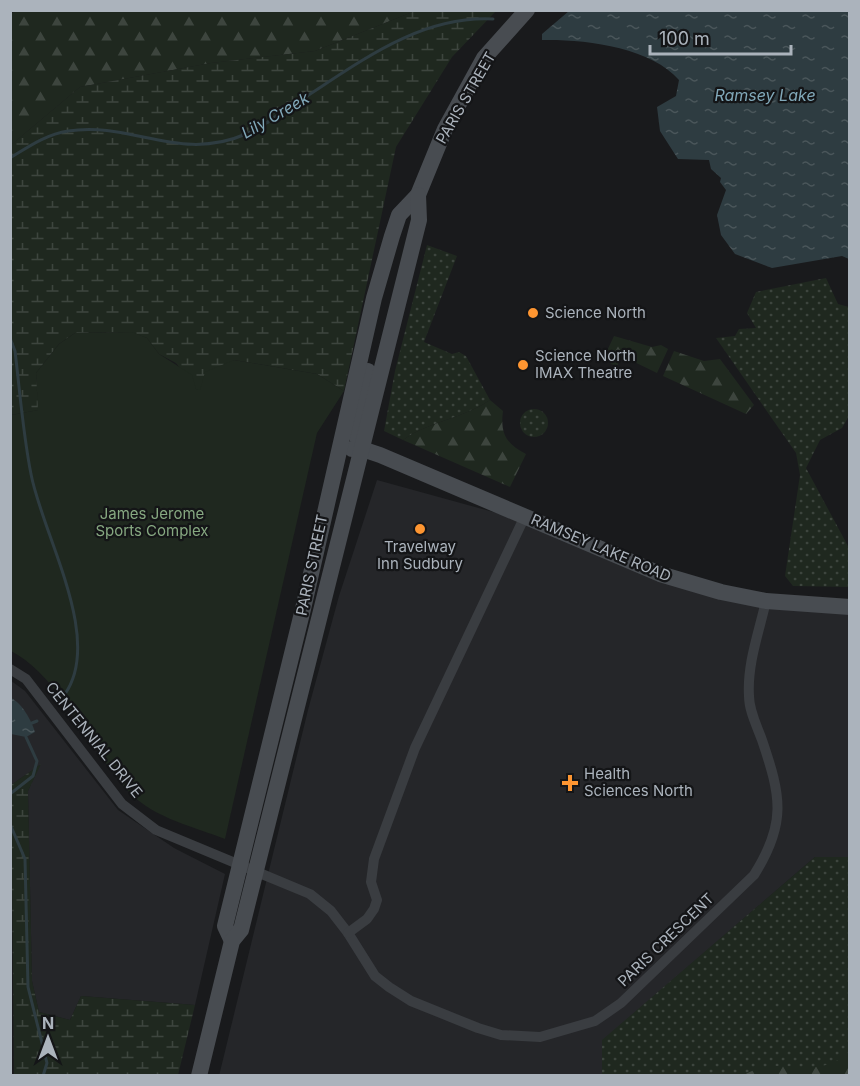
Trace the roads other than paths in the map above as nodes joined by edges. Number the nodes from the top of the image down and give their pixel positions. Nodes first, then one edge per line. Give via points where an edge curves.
1 (527, 10) edge
2 (418, 195) junction
3 (399, 215) junction
4 (362, 449) junction
5 (334, 465) junction
6 (525, 516) junction
7 (766, 601) junction
8 (849, 607) edge
9 (10, 669) edge
10 (248, 867) junction
11 (348, 933) junction
12 (199, 1076) edge

1 - 2 main road, PARIS STREET via 484,58 445,129
2 - 3 main road, PARIS STREET
2 - 4 main road, PARIS STREET via 419,220
3 - 4 main road via 356,426
3 - 5 main road, PARIS STREET via 379,279
4 - 5 main road via 352,449
4 - 6 main road, RAMSEY LAKE ROAD
4 - 10 main road, PARIS STREET
5 - 10 main road, PARIS STREET
6 - 7 main road, RAMSEY LAKE ROAD via 660,574
6 - 11 street via 415,748 374,859 374,909 368,919
7 - 8 main road, RAMSEY LAKE ROAD
7 - 11 street, PARIS CRESCENT via 750,669 748,698 778,800 779,820 772,843 754,875 621,1003 595,1021 570,1030 540,1037 501,1035 411,1000 389,987 362,959
9 - 10 street, CENTENNIAL DRIVE via 26,679 122,804 156,830
10 - 11 street, PARIS CRESCENT via 310,894 331,911
10 - 12 main road, PARIS STREET via 241,930 232,941

